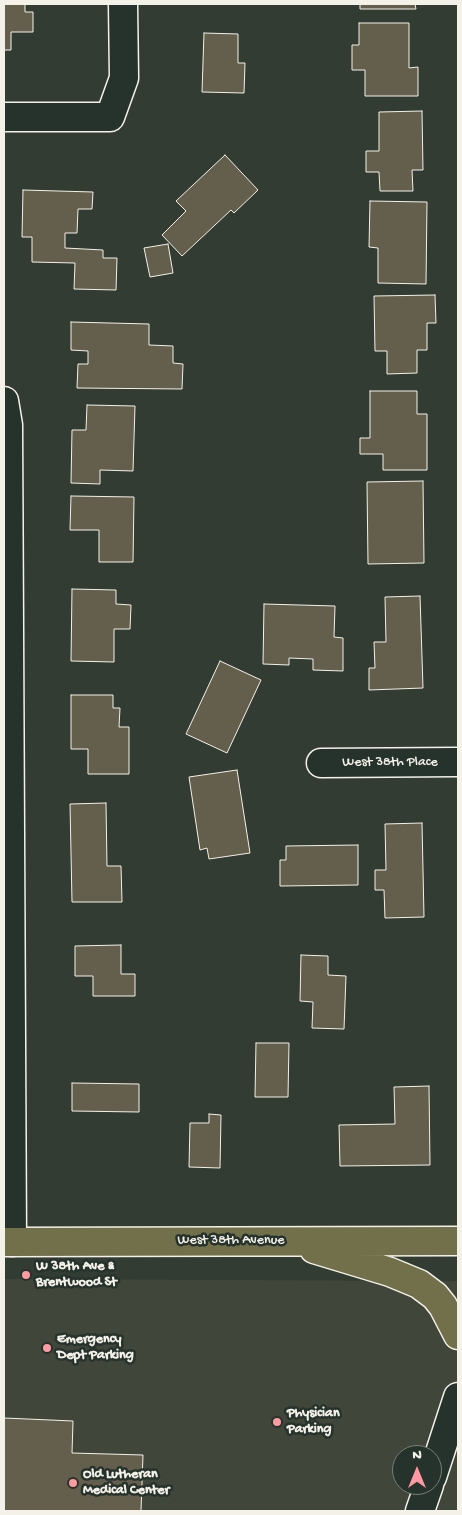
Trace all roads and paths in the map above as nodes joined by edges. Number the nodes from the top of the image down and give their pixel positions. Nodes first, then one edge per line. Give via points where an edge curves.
1 (123, 4) edge
2 (4, 117) edge
3 (4, 401) edge
4 (458, 762) edge
5 (321, 763) dead end
6 (287, 1241) junction
7 (458, 1241) edge
8 (8, 1242) edge
9 (458, 1335) edge
10 (458, 1397) edge
11 (442, 1446) edge
12 (426, 1495) edge
13 (420, 1511) edge

1 - 2 street via 124,78 110,117
3 - 8 street via 8,425
4 - 5 street, West 38th Place
6 - 7 main road, West 38th Avenue
6 - 8 main road, West 38th Avenue
6 - 9 main road via 419,1284 443,1306
10 - 11 street
12 - 13 street

